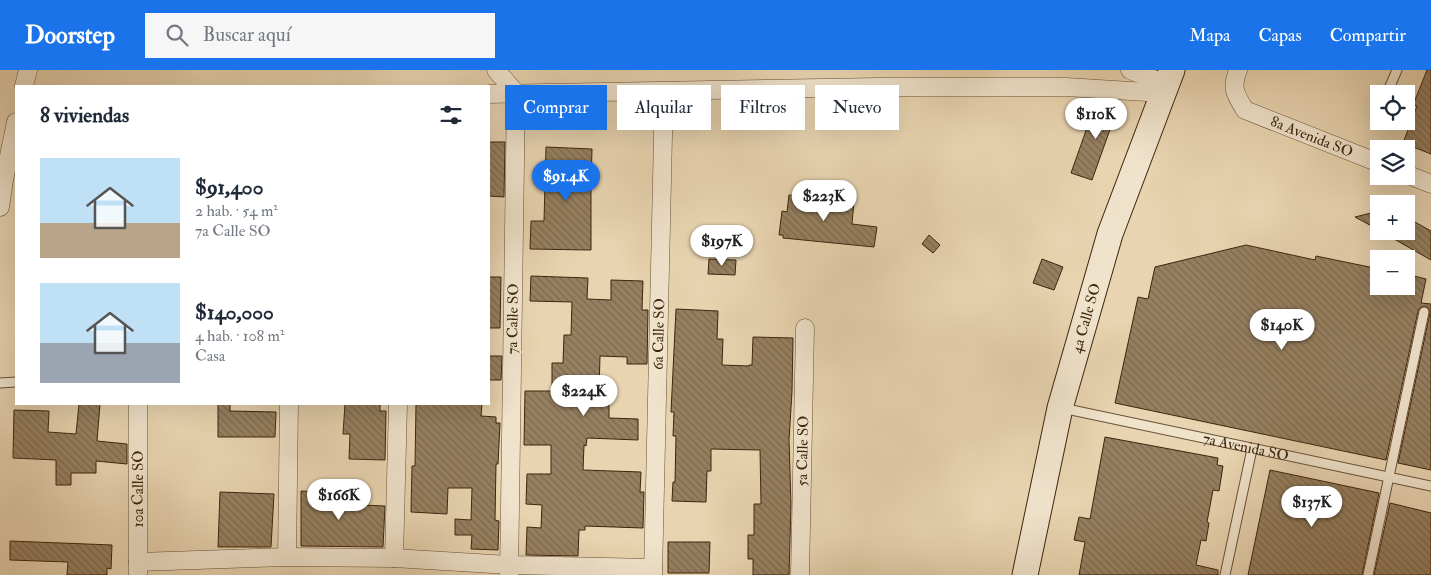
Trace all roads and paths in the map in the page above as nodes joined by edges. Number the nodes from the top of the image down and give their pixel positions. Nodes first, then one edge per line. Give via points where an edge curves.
1 (28, 70) edge
2 (496, 70) edge
3 (1130, 70) edge
4 (1238, 70) edge
5 (1397, 70) edge
6 (879, 79) edge
7 (1167, 82) edge
8 (24, 85) edge
9 (509, 85) edge
10 (1391, 85) edge
11 (711, 89) edge
12 (505, 93) edge
13 (490, 94) edge
14 (15, 127) edge
15 (515, 130) edge
16 (663, 130) edge
17 (1370, 160) edge
18 (1415, 178) edge
19 (1431, 184) edge
20 (0, 207) edge
21 (1424, 312) dead end
22 (805, 328) dead end
23 (15, 382) edge
24 (0, 383) edge
25 (138, 405) edge
26 (289, 405) edge
27 (398, 405) edge
28 (1060, 408) junction
29 (1252, 449) junction
30 (1389, 478) junction
31 (1431, 486) edge
32 (287, 557) junction
33 (394, 558) junction
34 (138, 568) edge
35 (509, 570) edge
36 (653, 572) edge
37 (800, 575) edge
38 (1025, 575) edge
39 (1225, 575) edge
40 (1368, 575) edge

1 - 8 street
2 - 9 street
3 - 7 street
4 - 17 street, 8a Avenida SO via 1234,81 1236,97 1245,110
5 - 10 lane
6 - 7 street via 1066,87
6 - 11 street
7 - 28 street, 4a Calle SO via 1110,234
12 - 13 street
14 - 20 street
15 - 35 street, 7a Calle SO
16 - 36 street, 6a Calle SO
18 - 19 street
21 - 30 lane
22 - 37 street, 5a Calle SO
23 - 24 lane
25 - 34 street, 10a Calle SO
26 - 32 street
27 - 33 street
28 - 29 lane, 7a Avenida SO
28 - 38 street, 4a Calle SO
29 - 30 lane, 7a Avenida SO
29 - 39 lane
30 - 31 lane, 7a Avenida SO
30 - 40 lane
32 - 33 street
32 - 34 street
33 - 35 street
35 - 36 street

